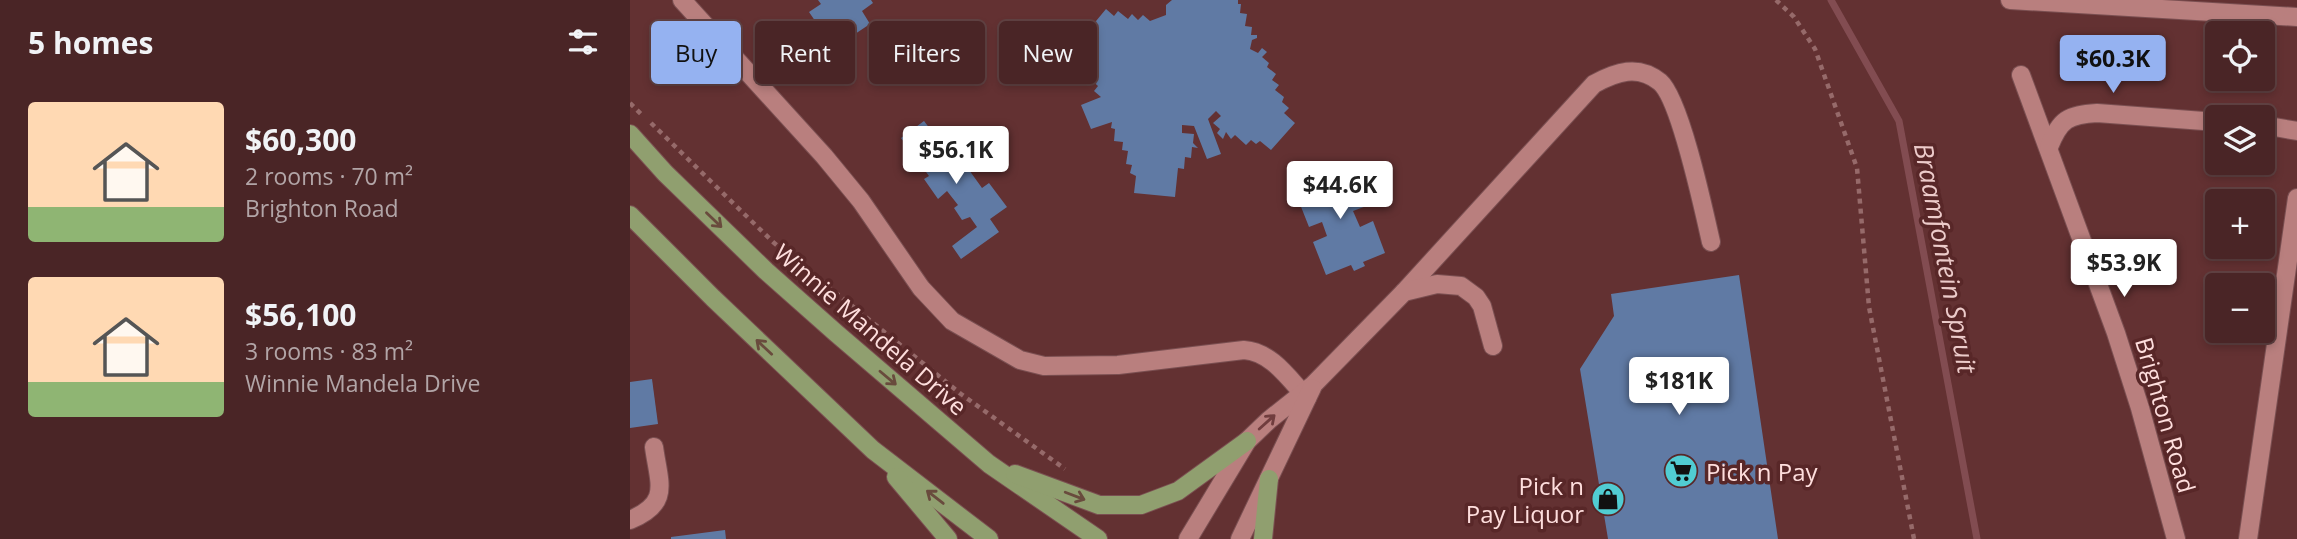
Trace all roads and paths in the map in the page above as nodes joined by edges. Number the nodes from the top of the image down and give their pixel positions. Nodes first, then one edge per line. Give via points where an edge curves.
1 (682, 0) edge
2 (1776, 0) edge
3 (2010, 0) edge
4 (2297, 17) edge
5 (2021, 75) dead end
6 (630, 103) edge
7 (2205, 121) edge
8 (2275, 127) edge
9 (2297, 131) edge
10 (630, 134) edge
11 (2049, 147) junction
12 (2297, 198) edge
13 (630, 215) edge
14 (1711, 242) dead end
15 (1404, 292) junction
16 (1493, 346) dead end
17 (1308, 392) junction
18 (1247, 441) junction
19 (654, 447) dead end
20 (873, 450) junction
21 (989, 464) junction
22 (1068, 471) dead end
23 (1269, 479) junction
24 (630, 520) edge
25 (948, 539) edge
26 (989, 539) edge
27 (1098, 539) edge
28 (1188, 539) edge
29 (1240, 539) edge
30 (1264, 539) edge
31 (1914, 539) edge
32 (2176, 539) edge
33 (2248, 539) edge

1 - 17 street via 824,156 920,288 952,321 1020,360 1044,366 1118,365 1256,351
2 - 31 path via 1815,49 1857,168 1869,307
3 - 4 street
5 - 11 street, Brighton Road
6 - 22 path via 773,242 961,394
7 - 11 street via 2078,114 2056,128
8 - 9 street
10 -> 21 main road, Winnie Mandela Drive via 765,271
11 - 32 street, Brighton Road via 2127,367
12 - 33 street
20 -> 13 main road
14 - 15 street via 1667,91 1643,72 1629,71 1594,84
15 - 16 street via 1437,284 1461,286 1482,306
15 - 17 street
18 -> 17 street
17 - 23 street
21 -> 18 main road via 1099,505 1141,505 1178,491
18 - 28 street
19 - 24 street via 660,490 656,504
20 - 25 main road
26 -> 20 main road
21 - 27 main road, Winnie Mandela Drive
23 - 29 street
23 - 30 main road

